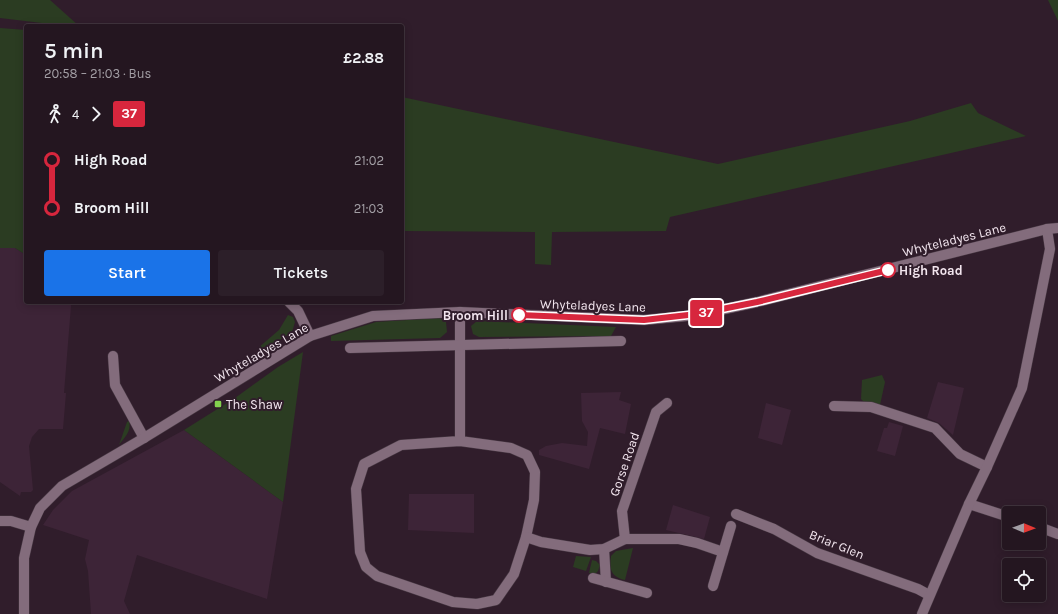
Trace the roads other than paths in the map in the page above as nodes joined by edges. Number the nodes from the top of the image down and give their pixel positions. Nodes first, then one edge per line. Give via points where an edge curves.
1 (1058, 228) edge
2 (1047, 229) junction
3 (291, 304) edge
4 (460, 312) junction
5 (310, 336) junction
6 (621, 341) dead end
7 (459, 346) junction
8 (350, 348) dead end
9 (113, 356) dead end
10 (667, 403) dead end
11 (834, 406) dead end
12 (144, 438) junction
13 (460, 441) junction
14 (987, 467) junction
15 (969, 504) junction
16 (736, 514) dead end
17 (1002, 515) edge
18 (0, 521) edge
19 (731, 526) dead end
20 (31, 527) junction
21 (1046, 530) edge
22 (1058, 534) edge
23 (526, 537) junction
24 (625, 539) junction
25 (604, 549) junction
26 (723, 552) junction
27 (593, 578) dead end
28 (606, 582) junction
29 (713, 586) dead end
30 (647, 593) dead end
31 (929, 595) junction
32 (24, 614) edge
33 (922, 614) edge

1 - 2 street, Whyteladyes Lane
2 - 4 street, Whyteladyes Lane via 765,300 697,314 644,320
2 - 14 street via 1050,249 1022,388
3 - 5 street via 298,311
4 - 5 street, Whyteladyes Lane via 373,316
4 - 7 street
5 - 12 street, Whyteladyes Lane
6 - 7 street
7 - 8 street
7 - 13 street
9 - 12 street via 115,385
10 - 24 street, Gorse Road via 656,412 622,511
11 - 14 street via 871,408 935,428 960,454
12 - 20 street, Whyteladyes Lane via 62,486 40,508
13 - 23 street via 511,448 526,455 535,472 534,500
13 - 23 street via 401,445 364,464 356,489 360,552 366,567 377,576 453,602 477,604 496,600 514,574
14 - 15 street
15 - 17 street
15 - 31 street
16 - 31 street, Briar Glen via 774,529 816,553
18 - 20 street via 11,521
19 - 26 street
20 - 32 street, Whyteladyes Lane via 24,558
21 - 22 street
23 - 25 street via 590,550
24 - 25 street
24 - 26 street via 680,539
25 - 28 street
26 - 29 street
27 - 28 street
28 - 30 street
31 - 33 street

